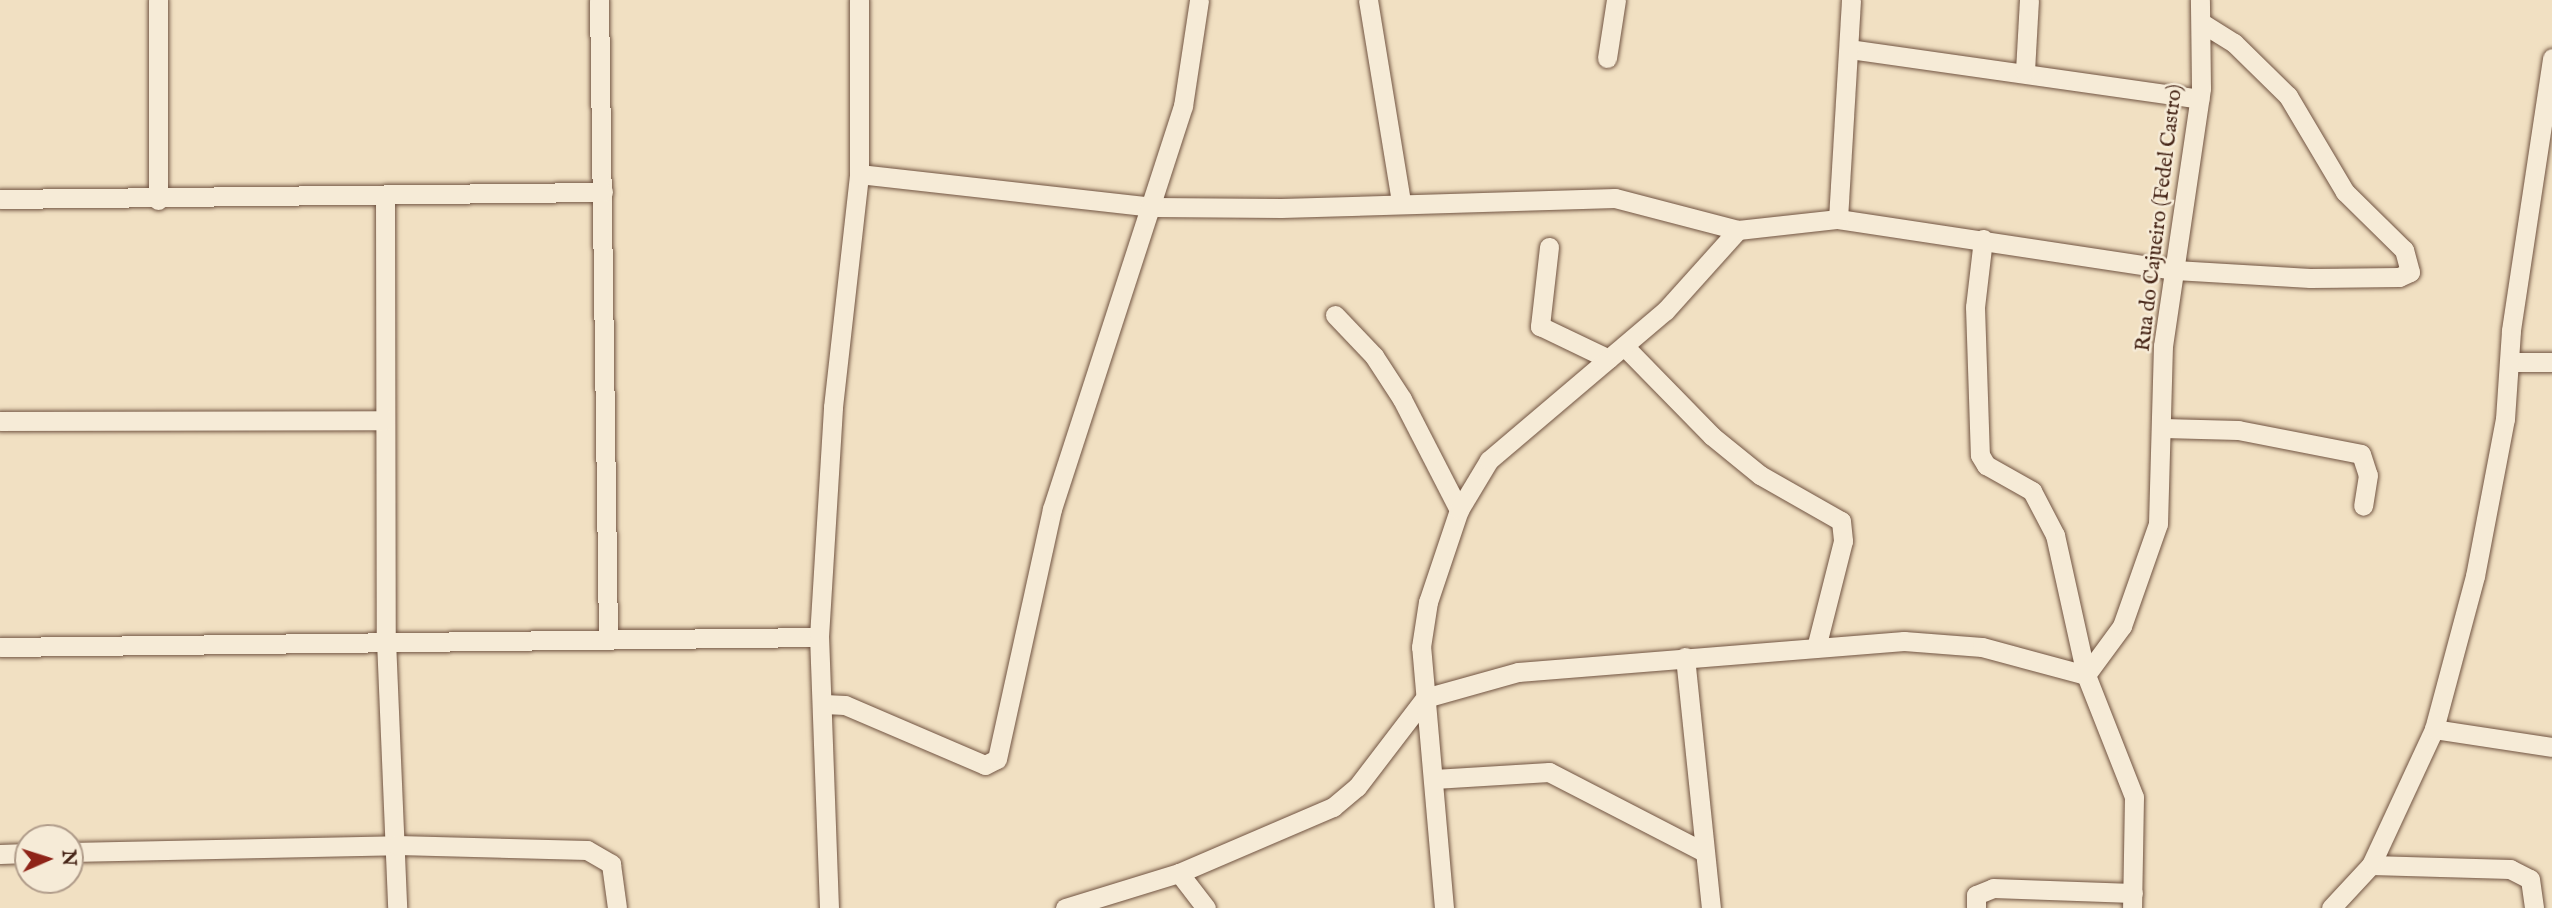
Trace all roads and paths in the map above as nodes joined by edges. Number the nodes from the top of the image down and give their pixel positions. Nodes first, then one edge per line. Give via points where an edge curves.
1 (158, 0) edge
2 (599, 0) edge
3 (859, 0) edge
4 (1199, 0) edge
5 (1368, 0) edge
6 (1616, 0) edge
7 (1851, 0) edge
8 (2029, 0) edge
9 (2200, 0) edge
10 (2201, 22) junction
11 (1849, 49) junction
12 (1607, 58) dead end
13 (2552, 58) edge
14 (2025, 71) junction
15 (2199, 99) junction
16 (859, 174) junction
17 (603, 192) junction
18 (385, 197) junction
19 (0, 199) edge
20 (158, 200) junction
21 (1401, 202) junction
22 (1153, 207) junction
23 (1838, 219) junction
24 (1738, 230) junction
25 (1983, 239) junction
26 (1549, 247) dead end
27 (2175, 270) junction
28 (1335, 315) dead end
29 (1616, 352) junction
30 (2511, 362) junction
31 (2552, 362) edge
32 (384, 420) junction
33 (0, 421) edge
34 (2164, 428) junction
35 (2363, 506) dead end
36 (1458, 510) junction
37 (819, 637) junction
38 (608, 638) junction
39 (386, 640) junction
40 (0, 647) edge
41 (1816, 648) junction
42 (1685, 657) junction
43 (2086, 676) junction
44 (1424, 698) junction
45 (824, 704) junction
46 (2434, 729) junction
47 (2552, 747) edge
48 (1434, 779) junction
49 (397, 845) junction
50 (1702, 851) junction
51 (84, 852) edge
52 (2371, 865) junction
53 (1179, 873) junction
54 (2132, 900) edge
55 (1112, 902) edge
56 (397, 908) edge
57 (617, 908) edge
58 (829, 908) edge
59 (1065, 908) edge
60 (1206, 908) edge
61 (1444, 908) edge
62 (1712, 908) edge
63 (1976, 908) edge
64 (2331, 908) edge
65 (2535, 908) edge

1 - 20 street
2 - 17 street
3 - 16 street
4 - 22 street via 1183,106
5 - 21 street
6 - 12 street
7 - 11 street
8 - 14 street
9 - 10 street, Rua do Cajueiro (Fedel Castro)
10 - 15 street, Rua do Cajueiro (Fedel Castro)
10 - 27 street via 2234,43 2288,96 2345,192 2404,250 2410,272 2399,277 2310,278
11 - 14 street
11 - 23 street
13 - 30 street via 2511,330
14 - 15 street
15 - 27 street, Rua do Cajueiro (Fedel Castro)
16 - 22 street
16 - 37 street via 833,407
17 - 18 street
17 - 38 street
18 - 20 street
18 - 32 street
19 - 20 street
21 - 22 street
21 - 24 street via 1615,198
22 - 45 street via 1052,509 997,759 985,765 855,709
23 - 24 street
23 - 25 street
24 - 29 street via 1712,265
25 - 27 street
25 - 43 street via 1974,368 1980,455 1986,465 2032,491 2046,508
26 - 29 street via 1539,326
27 - 34 street, Rua do Cajueiro (Fedel Castro) via 2163,346
28 - 36 street via 1374,356 1402,399
29 - 36 street via 1489,460
29 - 41 street via 1760,475 1841,521 1843,541
30 - 31 street
30 - 46 street via 2475,576
32 - 33 street
32 - 39 street
34 - 35 street via 2238,430 2361,454 2368,475
34 - 43 street, Rua do Cajueiro (Fedel Castro) via 2158,524 2143,579 2122,626
36 - 44 street via 1428,602 1421,648
37 - 38 street
37 - 45 street
38 - 39 street
39 - 40 street
39 - 49 street
41 - 42 street
41 - 43 street via 1945,641
42 - 44 street via 1518,672
42 - 50 street
43 - 54 street via 2134,797
44 - 48 street
44 - 53 street via 1357,788 1333,807
45 - 58 street
46 - 47 street
46 - 52 street
48 - 50 street via 1549,772
48 - 61 street
49 - 51 street
49 - 56 street
49 - 57 street via 587,850 611,864
50 - 62 street
52 - 64 street
52 - 65 street via 2510,869 2530,879
53 - 55 street
53 - 60 street
54 - 63 street via 1993,888 1976,895
55 - 59 street

